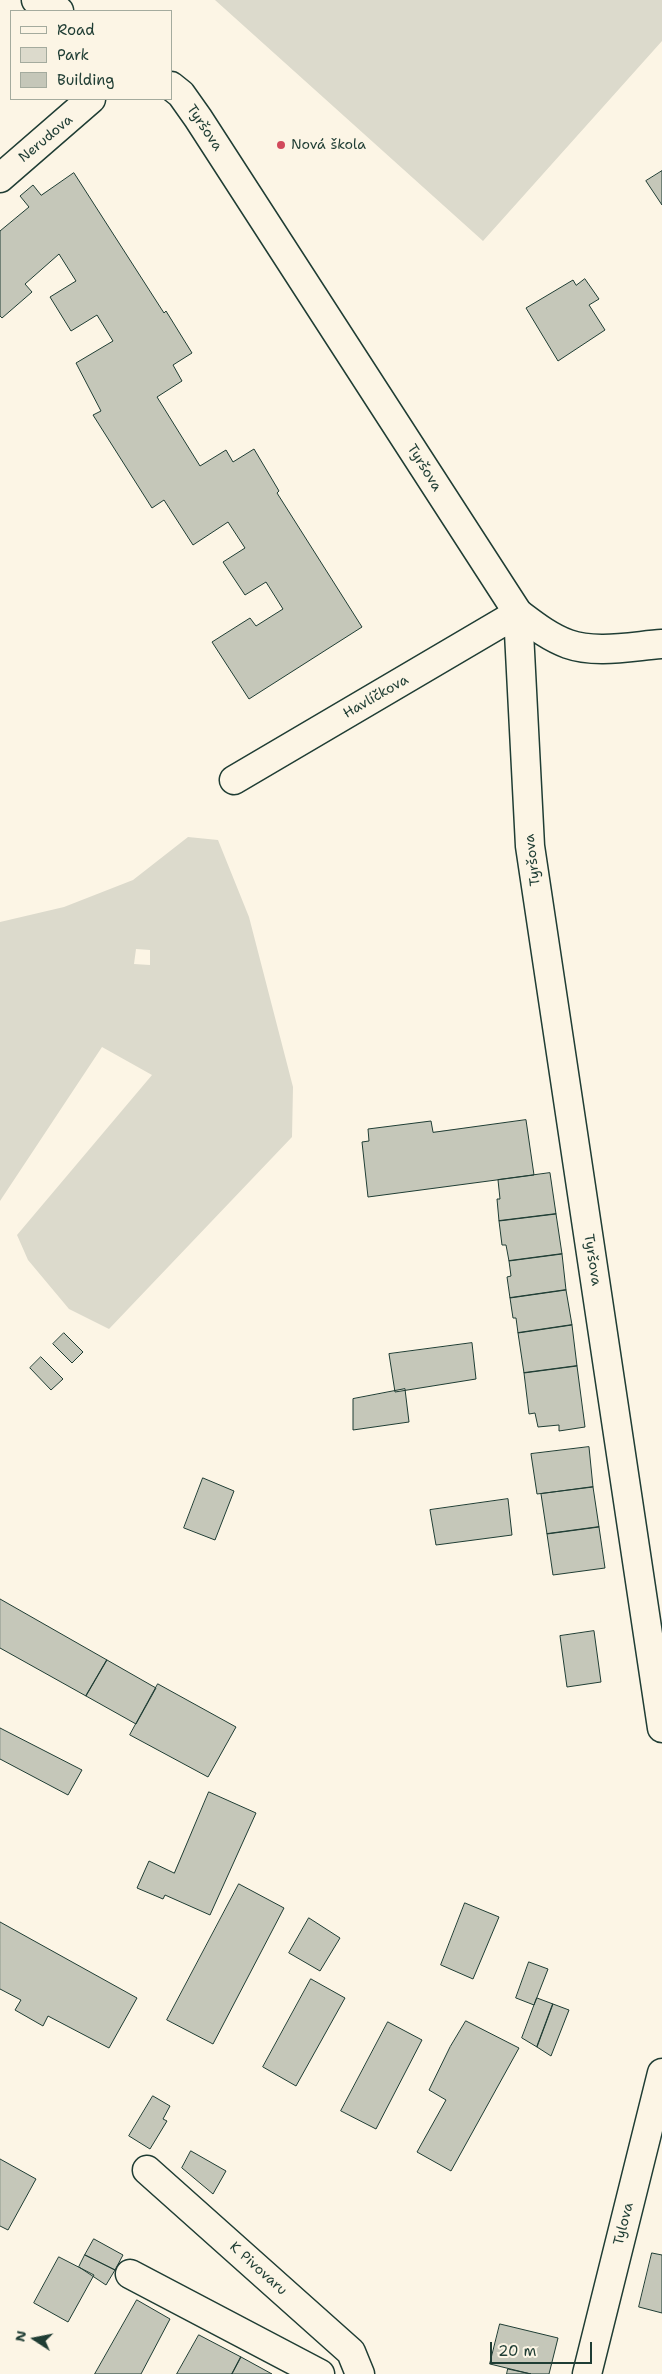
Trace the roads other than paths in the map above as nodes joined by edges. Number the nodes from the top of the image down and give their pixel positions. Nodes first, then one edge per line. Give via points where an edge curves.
1 (36, 0) edge
2 (58, 10) edge
3 (172, 87) edge
4 (90, 100) edge
5 (0, 178) edge
6 (518, 613) junction
7 (662, 644) edge
8 (234, 780) dead end
9 (662, 1728) edge
10 (662, 2073) edge
11 (147, 2170) dead end
12 (130, 2274) dead end
13 (320, 2374) edge
14 (360, 2374) edge
15 (587, 2374) edge

1 - 2 street
3 - 6 street, Tyršova via 198,118
4 - 5 street, Nerudova
6 - 7 street via 546,634 570,645 601,648
6 - 8 street, Havlíčkova
6 - 9 street, Tyršova via 530,846
10 - 15 street, Tylova
11 - 14 street, K Pivovaru via 351,2352
12 - 13 street

